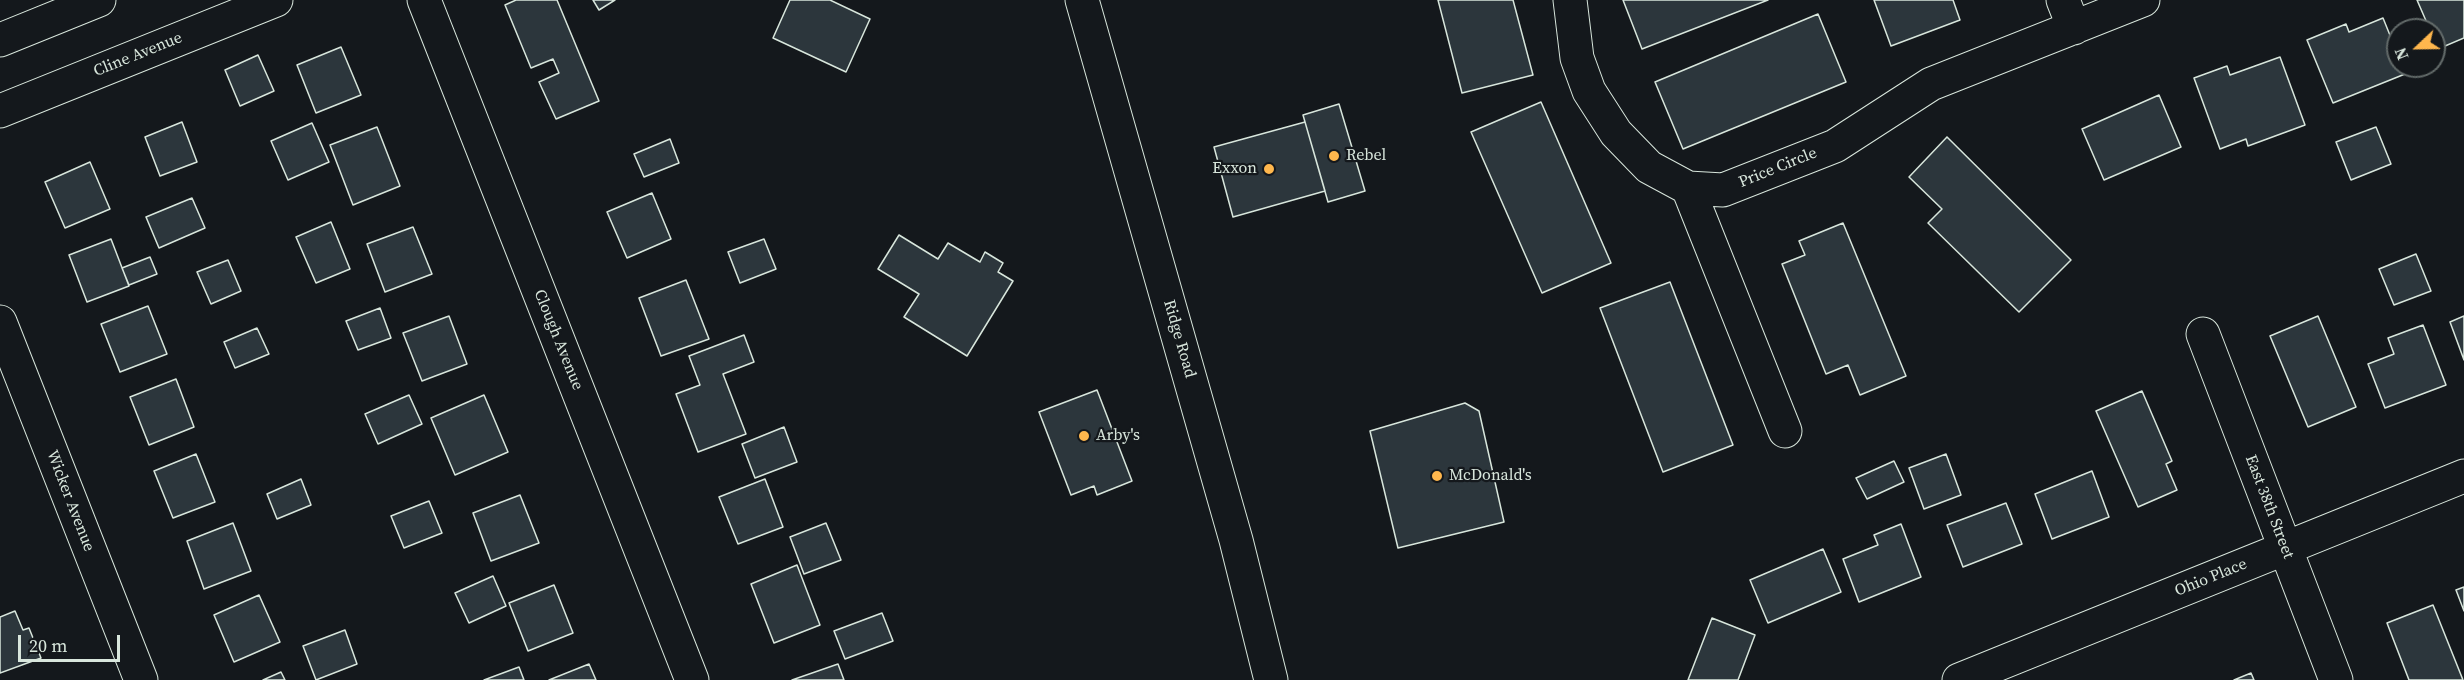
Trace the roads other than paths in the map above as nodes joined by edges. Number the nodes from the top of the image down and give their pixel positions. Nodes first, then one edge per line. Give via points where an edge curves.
1 (99, 0) edge
2 (276, 0) edge
3 (424, 0) edge
4 (1082, 0) edge
5 (1570, 0) edge
6 (2143, 0) edge
7 (2068, 14) edge
8 (0, 40) edge
9 (0, 111) edge
10 (1688, 188) junction
11 (0, 322) edge
12 (2203, 334) dead end
13 (1785, 431) dead end
14 (2464, 476) edge
15 (2284, 548) junction
16 (141, 680) edge
17 (692, 680) edge
18 (1271, 680) edge
19 (1959, 680) edge
20 (2336, 680) edge

1 - 8 street
2 - 9 street, Cline Avenue
3 - 17 street, Clough Avenue
4 - 18 street, Ridge Road via 1236,540
5 - 10 street, Price Circle via 1577,58 1594,99 1616,133 1649,167
6 - 7 street, Price Circle
7 - 10 street, Price Circle via 1931,84 1835,146 1723,190
10 - 13 street
11 - 16 street, Wicker Avenue
12 - 15 street, East 38th Street
14 - 15 street, Ohio Place
15 - 19 street, Ohio Place
15 - 20 street, East 38th Street

